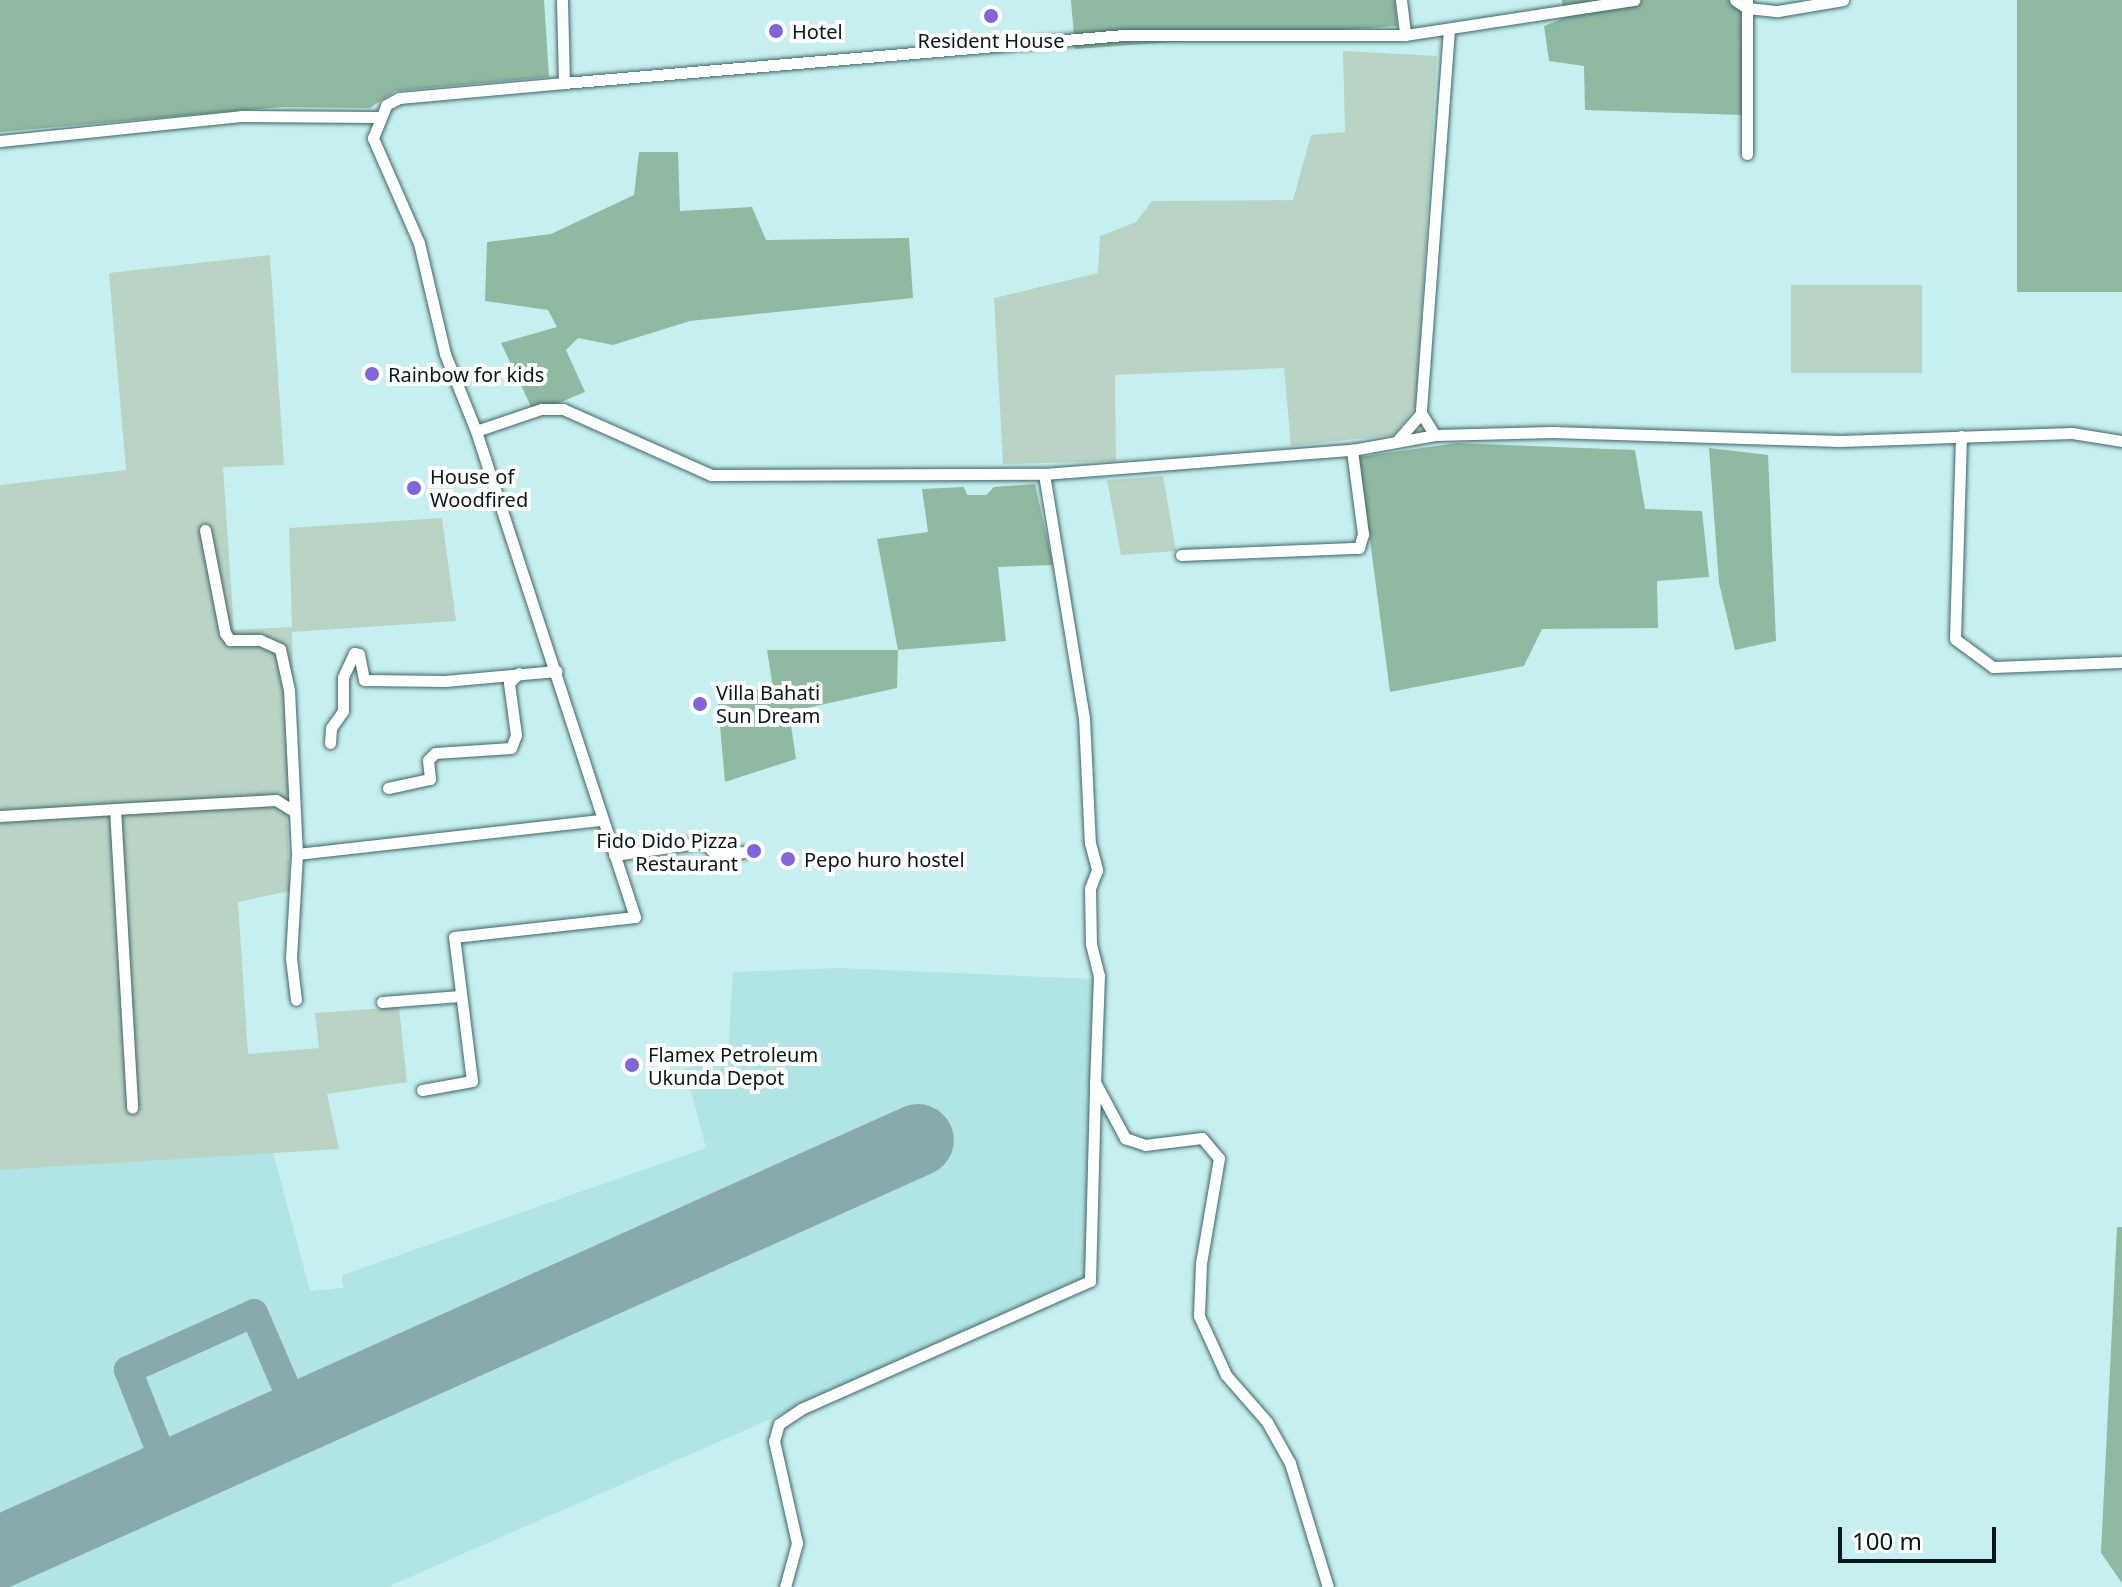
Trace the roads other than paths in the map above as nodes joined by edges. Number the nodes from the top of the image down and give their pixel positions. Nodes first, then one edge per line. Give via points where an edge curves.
1 (562, 0) edge
2 (1401, 0) edge
3 (1634, 0) edge
4 (1735, 0) edge
5 (1843, 0) edge
6 (1747, 4) edge
7 (1449, 29) junction
8 (1405, 35) junction
9 (564, 83) junction
10 (377, 117) junction
11 (0, 141) edge
12 (1747, 154) dead end
13 (1421, 413) junction
14 (476, 431) junction
15 (1435, 435) junction
16 (1961, 436) junction
17 (1397, 441) junction
18 (2122, 441) edge
19 (1352, 450) junction
20 (1044, 474) junction
21 (205, 530) dead end
22 (1181, 555) dead end
23 (2122, 662) edge
24 (557, 671) junction
25 (519, 673) junction
26 (330, 743) dead end
27 (388, 788) dead end
28 (115, 809) junction
29 (292, 810) junction
30 (0, 816) edge
31 (602, 820) junction
32 (745, 852) dead end
33 (297, 854) junction
34 (614, 855) junction
35 (460, 996) junction
36 (296, 1000) dead end
37 (382, 1002) dead end
38 (1095, 1082) junction
39 (422, 1090) dead end
40 (132, 1108) dead end
41 (785, 1587) edge
42 (1328, 1587) edge

1 - 9 street
2 - 8 street
3 - 7 street
4 - 6 street
5 - 6 street via 1778,11
6 - 12 street
7 - 8 street
7 - 13 street
8 - 9 street via 1124,35
9 - 10 street via 399,98
10 - 11 street via 241,116
10 - 14 street via 376,151 419,243 437,328
13 - 15 street
13 - 17 street
14 - 20 street via 553,407 711,475
14 - 24 street
15 - 16 street via 1552,432 1841,441
15 - 17 street
16 - 18 street via 2072,433
16 - 23 street via 1955,639 1993,667
17 - 19 street
19 - 20 street
19 - 22 street via 1363,534 1359,548
20 - 38 street via 1084,718 1090,843 1097,870 1090,888 1091,944 1099,975
21 - 29 street via 225,633 230,640 260,640 280,649 289,690
24 - 25 street
24 - 31 street
25 - 26 street via 404,683 364,680 359,654 354,653 343,677 343,711 331,728
25 - 27 street via 509,683 516,735 511,748 435,753 428,760 430,779
28 - 29 street via 276,800
28 - 30 street
28 - 40 street
29 - 33 street
31 - 33 street
31 - 34 street
32 - 34 street via 715,854 704,842
33 - 36 street via 291,958
34 - 35 street via 635,917 456,936 452,942
35 - 37 street
35 - 39 street via 472,1081
38 - 41 street via 1090,1281 801,1409 779,1424 774,1441 797,1543
38 - 42 street via 1125,1138 1145,1145 1202,1138 1219,1158 1201,1263 1199,1316 1226,1375 1267,1422 1290,1463

